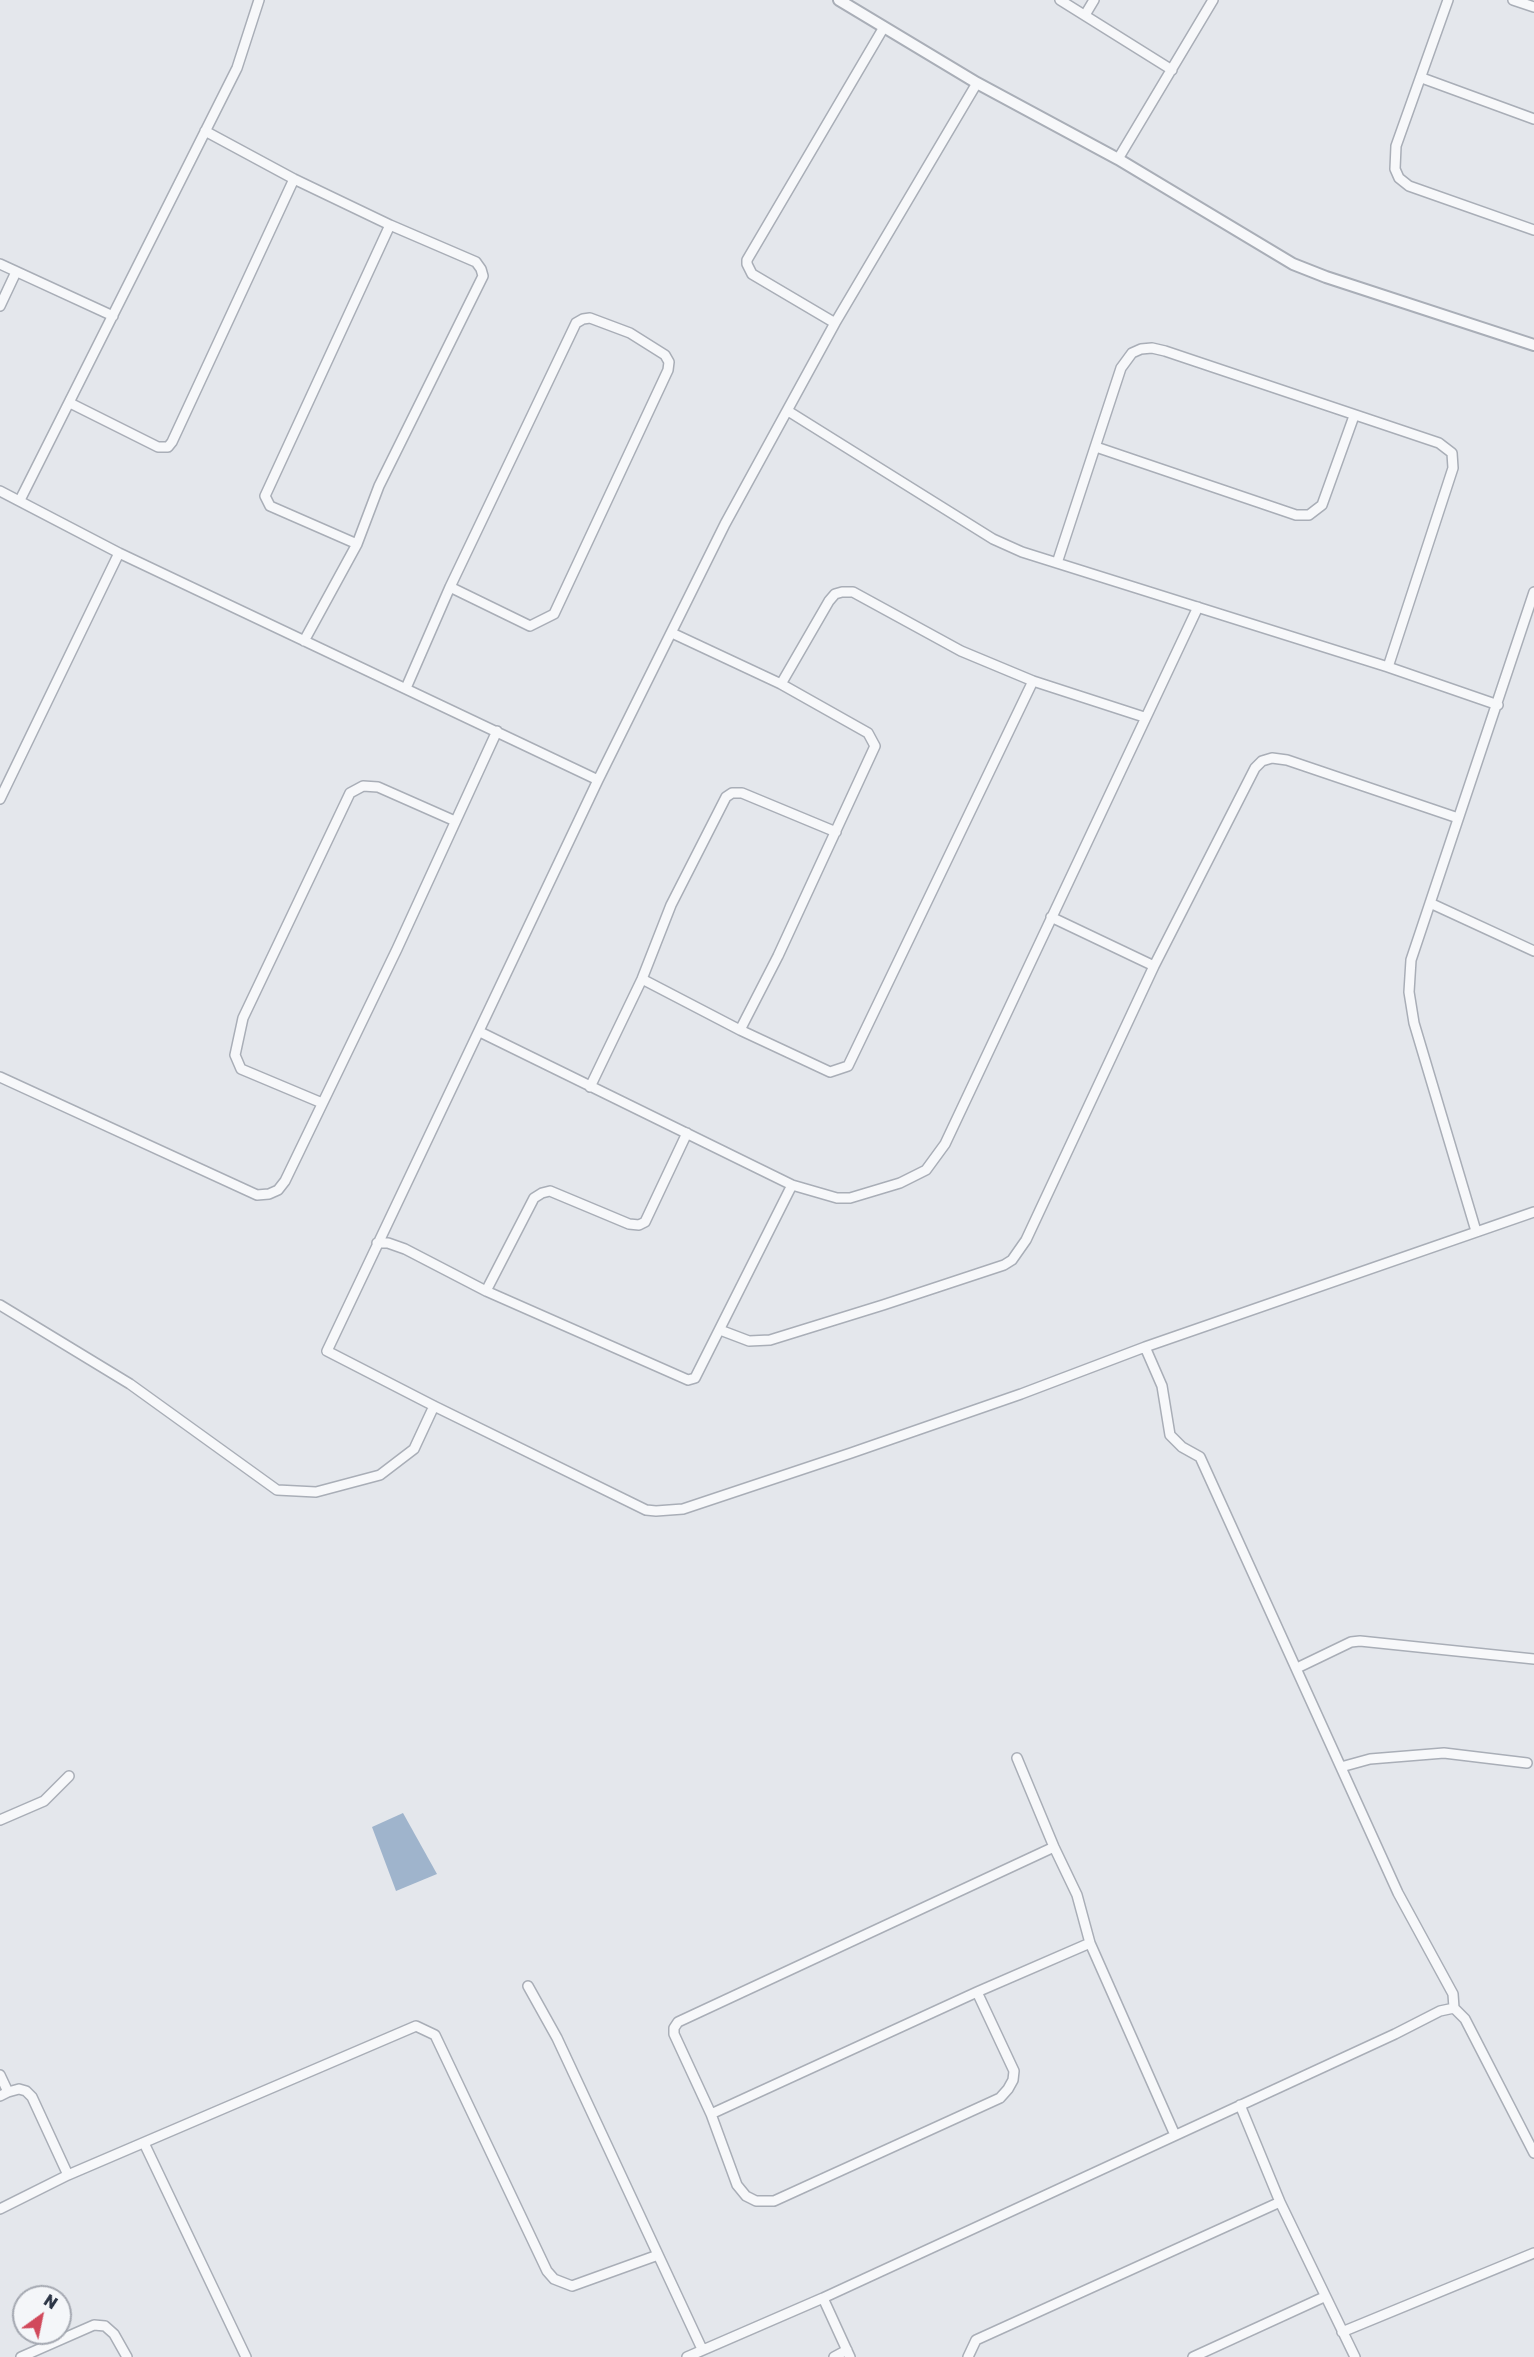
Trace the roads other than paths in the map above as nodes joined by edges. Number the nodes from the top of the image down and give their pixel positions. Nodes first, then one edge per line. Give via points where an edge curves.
1 (259, 0) edge
2 (839, 0) edge
3 (1060, 0) edge
4 (1094, 0) edge
5 (1213, 0) edge
6 (1448, 0) edge
7 (1513, 0) edge
8 (1534, 7) edge
9 (1085, 15) junction
10 (884, 27) junction
11 (1172, 70) junction
12 (1422, 78) junction
13 (977, 83) junction
14 (1534, 119) edge
15 (204, 131) junction
16 (1118, 159) junction
17 (294, 179) junction
18 (390, 225) junction
19 (1534, 230) edge
20 (0, 264) edge
21 (16, 272) junction
22 (0, 306) edge
23 (113, 316) junction
24 (835, 323) junction
25 (1534, 345) edge
26 (70, 403) junction
27 (788, 411) junction
28 (1354, 416) junction
29 (1096, 447) junction
30 (0, 491) edge
31 (20, 500) junction
32 (357, 544) junction
33 (119, 553) junction
34 (1057, 563) junction
35 (450, 587) junction
36 (1534, 592) edge
37 (1198, 607) junction
38 (672, 633) junction
39 (304, 641) junction
40 (1388, 667) junction
41 (1033, 681) junction
42 (781, 684) junction
43 (406, 688) junction
44 (1498, 705) junction
45 (1144, 717) junction
46 (498, 731) junction
47 (598, 780) junction
48 (0, 799) edge
49 (1458, 818) junction
50 (456, 821) junction
51 (836, 832) junction
52 (1430, 903) junction
53 (1051, 917) junction
54 (1534, 951) edge
55 (1154, 966) junction
56 (642, 979) junction
57 (740, 1030) junction
58 (480, 1032) junction
59 (0, 1077) edge
60 (590, 1088) junction
61 (322, 1103) junction
62 (687, 1133) junction
63 (792, 1185) junction
64 (1534, 1212) edge
65 (1476, 1231) junction
66 (377, 1243) junction
67 (486, 1291) junction
68 (0, 1305) edge
69 (720, 1330) junction
70 (1145, 1347) junction
71 (434, 1406) junction
72 (1534, 1659) edge
73 (1297, 1668) junction
74 (1017, 1758) dead end
75 (1527, 1763) dead end
76 (1341, 1767) junction
77 (69, 1776) dead end
78 (0, 1820) edge
79 (1054, 1847) junction
80 (1090, 1943) junction
81 (528, 1986) dead end
82 (977, 1992) junction
83 (1454, 2008) junction
84 (0, 2075) edge
85 (4, 2094) edge
86 (1240, 2105) junction
87 (711, 2114) junction
88 (1175, 2135) junction
89 (144, 2143) junction
90 (1534, 2153) edge
91 (68, 2175) junction
92 (1280, 2202) junction
93 (0, 2209) edge
94 (1534, 2253) edge
95 (658, 2255) junction
96 (1324, 2297) junction
97 (823, 2298) junction
98 (1342, 2332) junction
99 (702, 2349) junction
100 (849, 2354) edge
101 (21, 2357) edge
102 (127, 2357) edge
103 (246, 2357) edge
104 (687, 2357) edge
105 (834, 2357) edge
106 (968, 2357) edge
107 (1193, 2357) edge
108 (1354, 2357) edge

1 - 15 street via 237,68
2 - 10 street
3 - 9 street
4 - 9 street
5 - 11 street
6 - 12 street
7 - 8 street
9 - 11 street
10 - 13 street
10 - 24 street via 747,260 752,274
11 - 16 street
12 - 14 street
12 - 19 street via 1396,146 1395,169 1399,178 1409,186
13 - 16 street
13 - 24 street
15 - 17 street
15 - 23 street
16 - 25 street via 1307,271
17 - 18 street
17 - 26 street via 168,447 158,447
18 - 32 street via 265,492 270,506
18 - 32 street via 476,262 483,276 379,486
20 - 21 street
21 - 22 street
21 - 23 street
23 - 26 street
24 - 27 street
26 - 31 street
27 - 34 street via 993,539
27 - 38 street via 725,524
28 - 29 street via 1322,505 1309,515 1296,515
28 - 29 street via 1165,351 1141,349 1132,353 1121,368
28 - 40 street via 1439,443 1452,453 1454,460
29 - 34 street
30 - 31 street
31 - 33 street
32 - 39 street
33 - 39 street
33 - 48 street
34 - 37 street
35 - 35 street via 576,323 590,318 630,333 665,355 668,370 554,614 530,627
35 - 43 street
36 - 44 street
37 - 40 street
37 - 45 street
38 - 42 street
38 - 47 street
39 - 43 street
40 - 44 street
41 - 42 street via 961,651 853,592 842,592 829,601
41 - 45 street
41 - 57 street via 848,1066 830,1072
42 - 51 street via 868,733 875,746
43 - 46 street
44 - 49 street
45 - 53 street
46 - 47 street
46 - 50 street
47 - 58 street
49 - 52 street
49 - 55 street via 1287,760 1262,761
50 - 61 street
50 - 61 street via 378,787 363,786 350,793 248,1007 235,1055 241,1068
51 - 56 street via 742,793 726,797 671,905
51 - 57 street
52 - 54 street
52 - 65 street via 1411,960 1409,993 1413,1023
53 - 55 street
53 - 63 street via 945,1144 926,1170 900,1183 850,1198
55 - 69 street via 1026,1240 1012,1260 770,1340 749,1341
56 - 57 street
56 - 60 street
58 - 60 street
58 - 66 street
59 - 61 street via 257,1195 278,1190 285,1181
60 - 62 street
62 - 63 street
62 - 67 street via 645,1222 629,1224 550,1191 542,1193 534,1198
63 - 69 street
64 - 65 street
65 - 70 street
66 - 67 street via 405,1249
66 - 71 street via 327,1351
67 - 69 street via 688,1380 695,1378
68 - 71 street via 130,1384 277,1490 316,1492 380,1475 414,1449
70 - 71 street via 683,1509 646,1510
70 - 73 street via 1162,1386 1170,1435 1200,1457
72 - 73 street via 1360,1641
73 - 76 street
74 - 79 street
75 - 76 street via 1444,1753 1370,1759
76 - 83 street via 1398,1893 1453,1994
77 - 78 street via 44,1801
79 - 80 street via 1077,1895
79 - 87 street via 678,2022 674,2034
80 - 82 street
80 - 88 street
81 - 95 street via 557,2038
82 - 87 street
82 - 87 street via 1014,2071 1013,2080 1000,2098 774,2201 756,2201 737,2185
83 - 86 street via 1440,2011
83 - 90 street via 1465,2019
84 - 85 street
85 - 91 street via 19,2089 32,2097
86 - 88 street
86 - 92 street
88 - 97 street
89 - 91 street
89 - 95 street via 416,2026 435,2035 554,2279 572,2286
89 - 103 street
91 - 93 street
92 - 96 street
92 - 106 street via 976,2340
94 - 98 street
95 - 99 street
96 - 98 street
96 - 107 street
97 - 99 street
97 - 100 street
98 - 108 street
99 - 104 street
100 - 105 street
101 - 102 street via 94,2325 105,2326 114,2334

